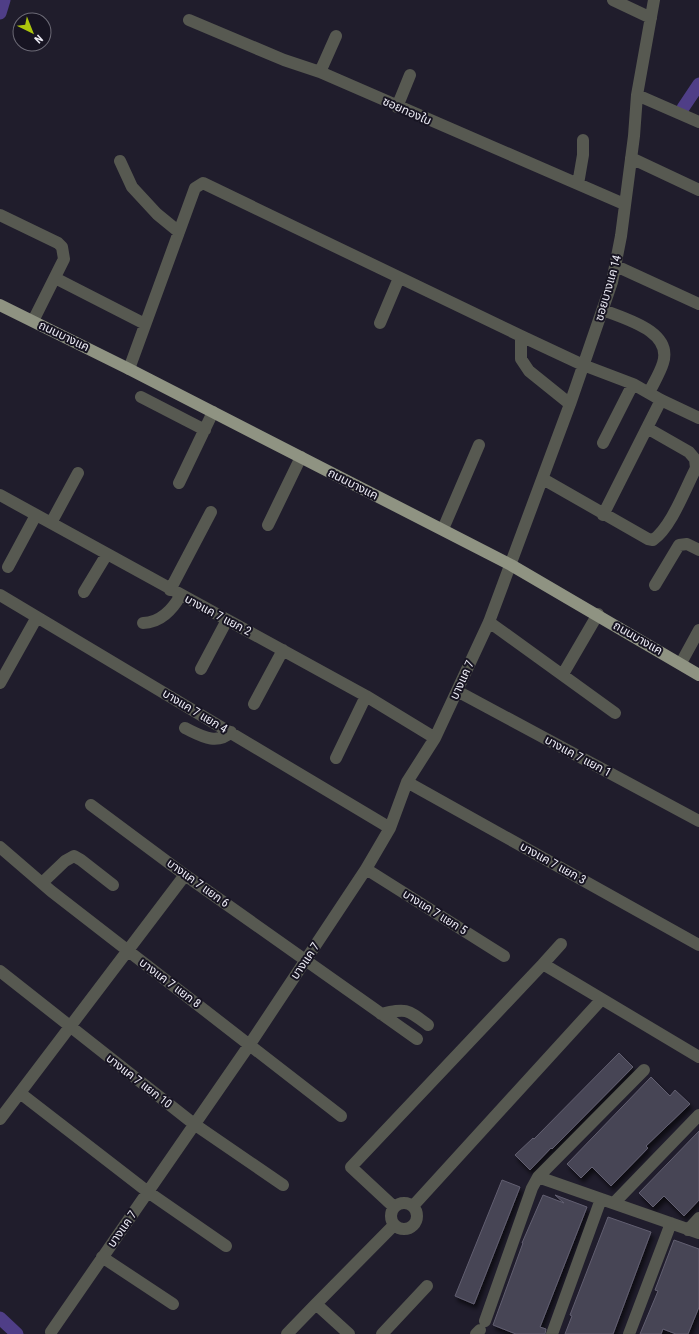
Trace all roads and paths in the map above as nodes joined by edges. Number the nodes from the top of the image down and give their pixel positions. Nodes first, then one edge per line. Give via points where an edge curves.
1 (613, 0) edge
2 (654, 0) edge
3 (651, 18) junction
4 (188, 20) dead end
5 (336, 36) dead end
6 (320, 72) junction
7 (410, 75) dead end
8 (637, 95) junction
9 (397, 107) junction
10 (699, 122) edge
11 (583, 140) dead end
12 (631, 158) junction
13 (120, 161) dead end
14 (578, 184) junction
15 (699, 190) edge
16 (624, 204) junction
17 (0, 215) edge
18 (179, 232) junction
19 (616, 266) junction
20 (55, 278) junction
21 (399, 278) junction
22 (0, 304) edge
23 (699, 304) edge
24 (603, 310) junction
25 (33, 321) junction
26 (380, 323) dead end
27 (145, 324) junction
28 (521, 336) junction
29 (583, 365) junction
30 (129, 369) junction
31 (633, 384) junction
32 (649, 393) junction
33 (141, 397) dead end
34 (661, 400) junction
35 (570, 404) junction
36 (214, 412) junction
37 (699, 418) edge
38 (646, 428) junction
39 (205, 430) junction
40 (603, 444) dead end
41 (480, 445) dead end
42 (301, 457) junction
43 (78, 473) dead end
44 (543, 479) junction
45 (179, 483) dead end
46 (0, 495) edge
47 (211, 512) dead end
48 (36, 515) junction
49 (603, 515) junction
50 (51, 523) junction
51 (268, 525) dead end
52 (442, 529) junction
53 (699, 550) edge
54 (107, 554) junction
55 (511, 565) junction
56 (8, 567) dead end
57 (655, 585) dead end
58 (84, 592) dead end
59 (175, 593) junction
60 (0, 595) edge
61 (598, 614) junction
62 (37, 617) junction
63 (227, 620) junction
64 (489, 622) junction
65 (143, 623) dead end
66 (699, 630) edge
67 (283, 650) junction
68 (681, 663) junction
69 (200, 669) dead end
70 (563, 674) junction
71 (699, 675) edge
72 (0, 683) edge
73 (457, 691) junction
74 (366, 696) junction
75 (254, 704) dead end
76 (615, 713) dead end
77 (185, 728) dead end
78 (231, 732) junction
79 (434, 738) junction
80 (336, 758) dead end
81 (407, 782) junction
82 (91, 805) dead end
83 (699, 821) edge
84 (390, 828) junction
85 (0, 847) edge
86 (366, 869) junction
87 (186, 875) junction
88 (42, 883) junction
89 (113, 885) dead end
90 (561, 944) dead end
91 (699, 945) edge
92 (127, 950) junction
93 (504, 956) dead end
94 (306, 960) junction
95 (543, 964) junction
96 (0, 971) edge
97 (601, 1000) junction
98 (381, 1014) junction
99 (428, 1025) dead end
100 (70, 1026) junction
101 (417, 1039) dead end
102 (250, 1044) junction
103 (699, 1057) edge
104 (644, 1070) dead end
105 (20, 1093) junction
106 (341, 1116) dead end
107 (699, 1116) edge
108 (0, 1119) edge
109 (194, 1124) junction
110 (538, 1177) junction
111 (283, 1185) dead end
112 (148, 1192) junction
113 (601, 1199) junction
114 (614, 1204) junction
115 (413, 1206) junction
116 (394, 1207) junction
117 (699, 1218) edge
118 (671, 1224) junction
119 (394, 1225) junction
120 (694, 1232) edge
121 (226, 1246) dead end
122 (102, 1257) junction
123 (427, 1286) dead end
124 (173, 1304) dead end
125 (316, 1304) junction
126 (480, 1328) edge
127 (51, 1332) dead end
128 (288, 1334) edge
129 (349, 1334) edge
130 (382, 1334) edge
131 (552, 1334) edge
132 (629, 1334) edge

1 - 3 street
2 - 3 street, ซอยบางแค 14
3 - 8 street, ซอยบางแค 14
4 - 6 street, ซอยทองใบ via 284,60
5 - 6 street
6 - 9 street, ซอยทองใบ
7 - 9 street
8 - 10 street
8 - 12 street, ซอยบางแค 14
9 - 14 street, ซอยทองใบ
11 - 14 street
12 - 15 street
12 - 16 street, ซอยบางแค 14
13 - 18 street via 132,187 157,214
14 - 16 street, ซอยทองใบ
16 - 19 street, ซอยบางแค 14
17 - 20 street via 62,247 64,259
18 - 21 street via 195,188 203,183
18 - 27 street
19 - 23 street
19 - 24 street, ซอยบางแค 14
20 - 25 street
20 - 27 street
21 - 26 street
21 - 28 street
22 - 25 main road, ถนนบางแค
24 - 29 street, ซอยบางแค 14
24 - 32 street via 645,328 659,338 665,347 663,362
25 - 30 main road, ถนนบางแค
27 - 30 street
28 - 29 street
28 - 35 street via 521,359 529,370
29 - 31 street
29 - 35 street, ซอยบางแค 14
30 - 36 main road, ถนนบางแค
31 - 32 street
31 - 40 street
32 - 34 street
33 - 39 street
34 - 37 street
34 - 38 street
35 - 44 street, ซอยบางแค 14
36 - 39 street
36 - 42 main road, ถนนบางแค
38 - 49 street
38 - 49 street via 689,452 695,459 696,468 671,517 653,540
39 - 45 street
41 - 52 street
42 - 51 street
42 - 52 main road, ถนนบางแค
43 - 50 street
44 - 49 street
44 - 55 street, ซอยบางแค 14
46 - 48 street, บางแค 7 แยก 2
47 - 59 street
48 - 50 street, บางแค 7 แยก 2
48 - 56 street
50 - 54 street, บางแค 7 แยก 2
52 - 55 main road, ถนนบางแค
53 - 57 street via 687,544 679,546
54 - 58 street
54 - 59 street, บางแค 7 แยก 2
55 - 61 main road, ถนนบางแค
55 - 64 street, บางแค 7
59 - 63 street, บางแค 7 แยก 2
59 - 65 street via 176,604 164,615 149,623
60 - 62 street, บางแค 7 แยก 4
61 - 68 main road, ถนนบางแค
61 - 70 street
62 - 72 street
62 - 78 street, บางแค 7 แยก 4
63 - 67 street, บางแค 7 แยก 2
63 - 69 street
64 - 70 street
64 - 73 street, บางแค 7
66 - 68 street
67 - 74 street, บางแค 7 แยก 2
67 - 75 street
68 - 71 main road, ถนนบางแค
70 - 76 street
73 - 79 street, บางแค 7
73 - 83 street, บางแค 7 แยก 1
74 - 79 street, บางแค 7 แยก 2
74 - 80 street
77 - 78 street via 213,740 225,737
78 - 84 street, บางแค 7 แยก 4
79 - 81 street, บางแค 7
81 - 84 street, บางแค 7
81 - 91 street, บางแค 7 แยก 3
82 - 87 street, บางแค 7 แยก 6
84 - 86 street, บางแค 7
85 - 88 street, บางแค 7 แยก 8
86 - 93 street, บางแค 7 แยก 5
86 - 94 street, บางแค 7
87 - 92 street
87 - 94 street, บางแค 7 แยก 6
88 - 89 street via 65,860 74,856
88 - 92 street, บางแค 7 แยก 8
90 - 95 street
92 - 100 street
92 - 102 street, บางแค 7 แยก 8
94 - 98 street, บางแค 7 แยก 6
94 - 102 street, บางแค 7
95 - 97 street
95 - 116 street via 352,1167
96 - 100 street, บางแค 7 แยก 10
97 - 103 street
97 - 115 street
98 - 99 street via 405,1010 412,1012
98 - 101 street, บางแค 7 แยก 6
100 - 105 street
100 - 109 street, บางแค 7 แยก 10
102 - 106 street, บางแค 7 แยก 8
102 - 109 street, บางแค 7
104 - 110 street
105 - 108 street
105 - 112 street
107 - 114 street
109 - 111 street, บางแค 7 แยก 10
109 - 112 street, บางแค 7
110 - 113 street
110 - 126 street
112 - 121 street
112 - 122 street, บางแค 7
113 - 114 street
113 - 131 street
114 - 118 street
115 - 116 street via 401,1203
115 - 119 street via 417,1213 416,1222 406,1229
116 - 119 street via 390,1214
117 - 120 street
118 - 120 street
118 - 132 street
119 - 125 street
122 - 124 street
122 - 127 street, บางแค 7
123 - 130 street
125 - 128 street
125 - 129 street

